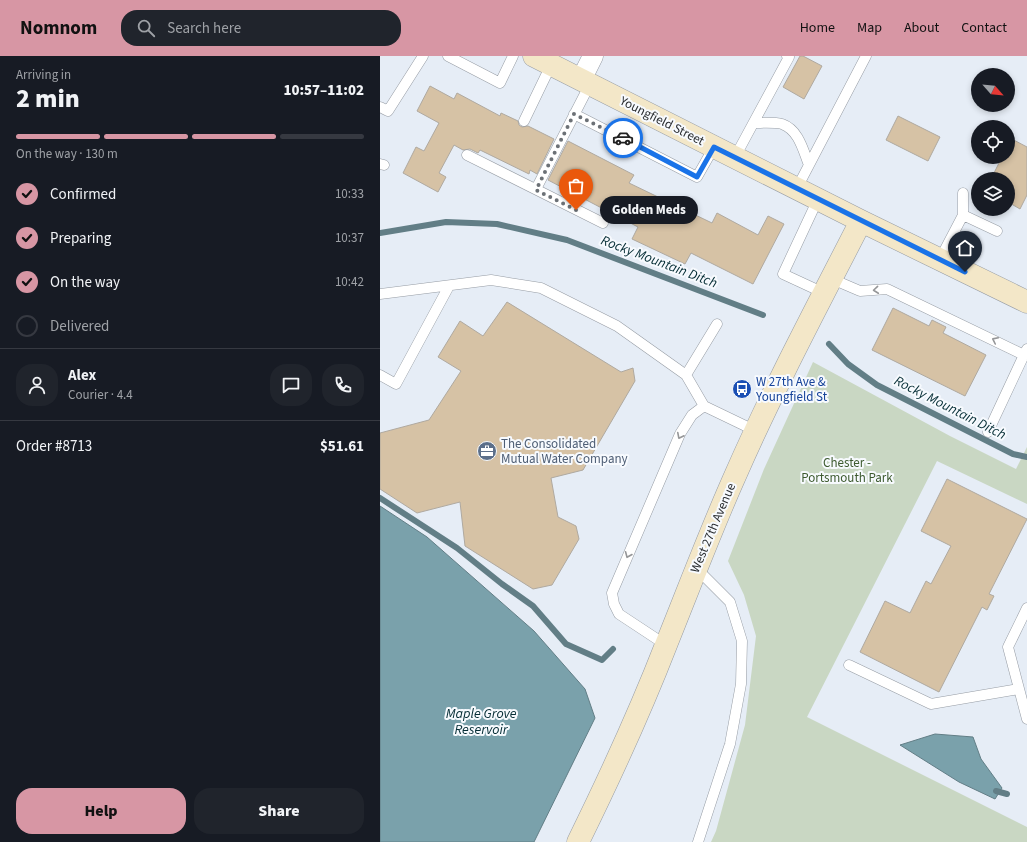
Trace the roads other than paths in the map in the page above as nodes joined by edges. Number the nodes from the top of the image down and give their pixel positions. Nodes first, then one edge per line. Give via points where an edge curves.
1 (423, 56) edge
2 (448, 56) edge
3 (513, 56) edge
4 (593, 56) edge
5 (786, 56) edge
6 (866, 56) edge
7 (543, 60) edge
8 (585, 82) junction
9 (380, 107) edge
10 (574, 114) junction
11 (524, 121) dead end
12 (754, 123) junction
13 (714, 147) junction
14 (467, 155) dead end
15 (735, 157) junction
16 (809, 165) junction
17 (797, 188) junction
18 (536, 190) junction
19 (963, 193) dead end
20 (818, 199) junction
21 (963, 215) junction
22 (861, 221) junction
23 (603, 223) dead end
24 (997, 231) dead end
25 (940, 260) junction
26 (449, 286) junction
27 (828, 286) junction
28 (380, 294) edge
29 (1027, 302) edge
30 (717, 324) dead end
31 (1026, 352) edge
32 (380, 375) edge
33 (686, 375) junction
34 (704, 406) junction
35 (756, 431) junction
36 (988, 432) dead end
37 (696, 568) junction
38 (1027, 608) edge
39 (666, 645) junction
40 (849, 665) dead end
41 (1019, 689) junction
42 (1027, 719) edge
43 (578, 842) edge
44 (698, 842) edge

1 - 9 lane via 388,111
2 - 3 lane via 500,83
4 - 8 street
5 - 12 lane via 789,57
6 - 16 lane
7 - 8 street, Youngfield Street
7 - 11 lane
8 - 10 lane
8 - 13 street, Youngfield Street
10 - 13 lane via 697,177
10 - 18 lane
12 - 15 lane
12 - 16 lane via 781,124 791,129 798,138
13 - 15 street, Youngfield Street
14 - 18 lane
15 - 17 street, Youngfield Street
16 - 17 lane
17 - 20 street, Youngfield Street
18 - 23 lane
19 - 21 lane
20 - 22 street, Youngfield Street
20 - 27 lane via 783,274
21 - 24 lane
21 - 25 lane
22 - 25 street, Youngfield Street
22 - 27 street, West 27th Avenue
25 - 29 street, Youngfield Street
26 - 28 lane
26 - 32 lane via 396,384
26 - 33 lane via 491,280 541,288 618,326
31 -> 27 lane via 886,289 860,291
27 - 35 street, West 27th Avenue
30 - 33 lane
31 - 36 lane
33 - 34 lane
34 - 35 lane
34 -> 39 lane via 692,415 680,434 612,593 619,614
35 - 37 street, West 27th Avenue
37 - 39 street, West 27th Avenue
37 - 44 lane via 730,602 742,640 741,684 730,744
38 - 41 lane via 1008,647
39 - 43 street, West 27th Avenue via 614,768
40 - 41 lane via 931,704
41 - 42 lane

